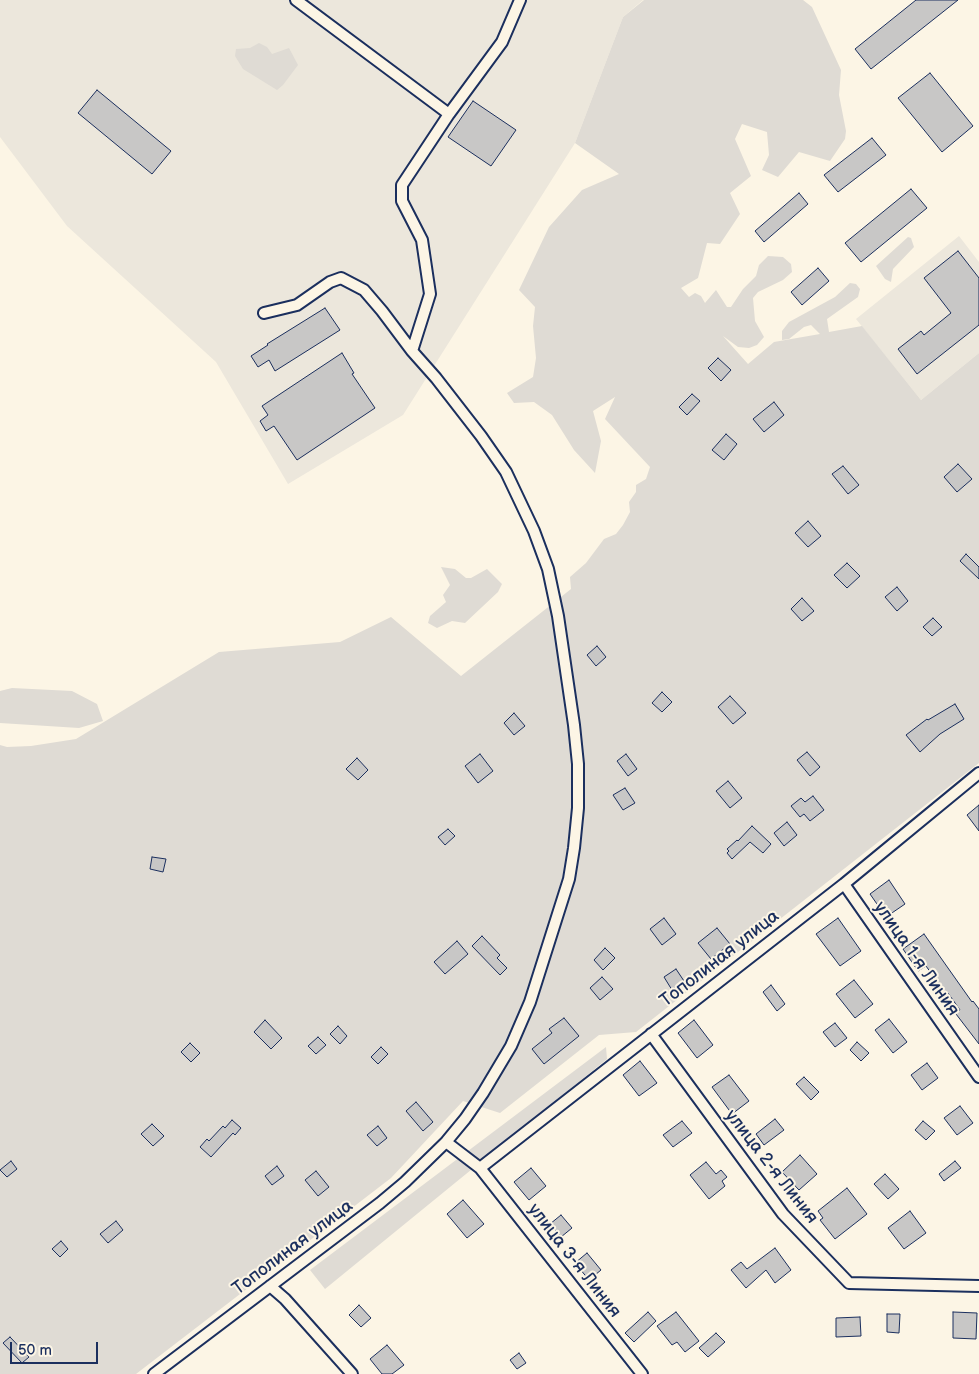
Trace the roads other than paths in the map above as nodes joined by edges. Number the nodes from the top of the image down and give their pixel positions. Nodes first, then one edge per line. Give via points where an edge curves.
1 (296, 0) edge
2 (520, 0) edge
3 (449, 114) junction
4 (264, 312) dead end
5 (412, 351) junction
6 (979, 773) edge
7 (844, 884) junction
8 (651, 1034) junction
9 (979, 1077) edge
10 (446, 1142) junction
11 (480, 1168) junction
12 (270, 1286) junction
13 (979, 1286) edge
14 (154, 1374) edge
15 (352, 1374) edge
16 (642, 1374) edge

1 - 3 street
2 - 3 street via 502,42
3 - 5 street via 402,185 402,201 422,240 430,294
4 - 5 street, Тополиная улица via 297,306 330,282 341,278 364,290
5 - 10 street, Тополиная улица via 506,472 534,531 548,570 558,616 578,764 578,808 569,879 530,1002 511,1046 483,1093
6 - 7 street, Тополиная улица
7 - 8 street, Тополиная улица
7 - 9 street, улица 1-я Линия
8 - 11 street, Тополиная улица
8 - 13 street, улица 2-я Линия via 783,1214 848,1284
10 - 11 street, улица 3-я Линия
10 - 12 street, Тополиная улица via 380,1203
11 - 16 street, улица 3-я Линия
12 - 14 street, Тополиная улица
12 - 15 street

